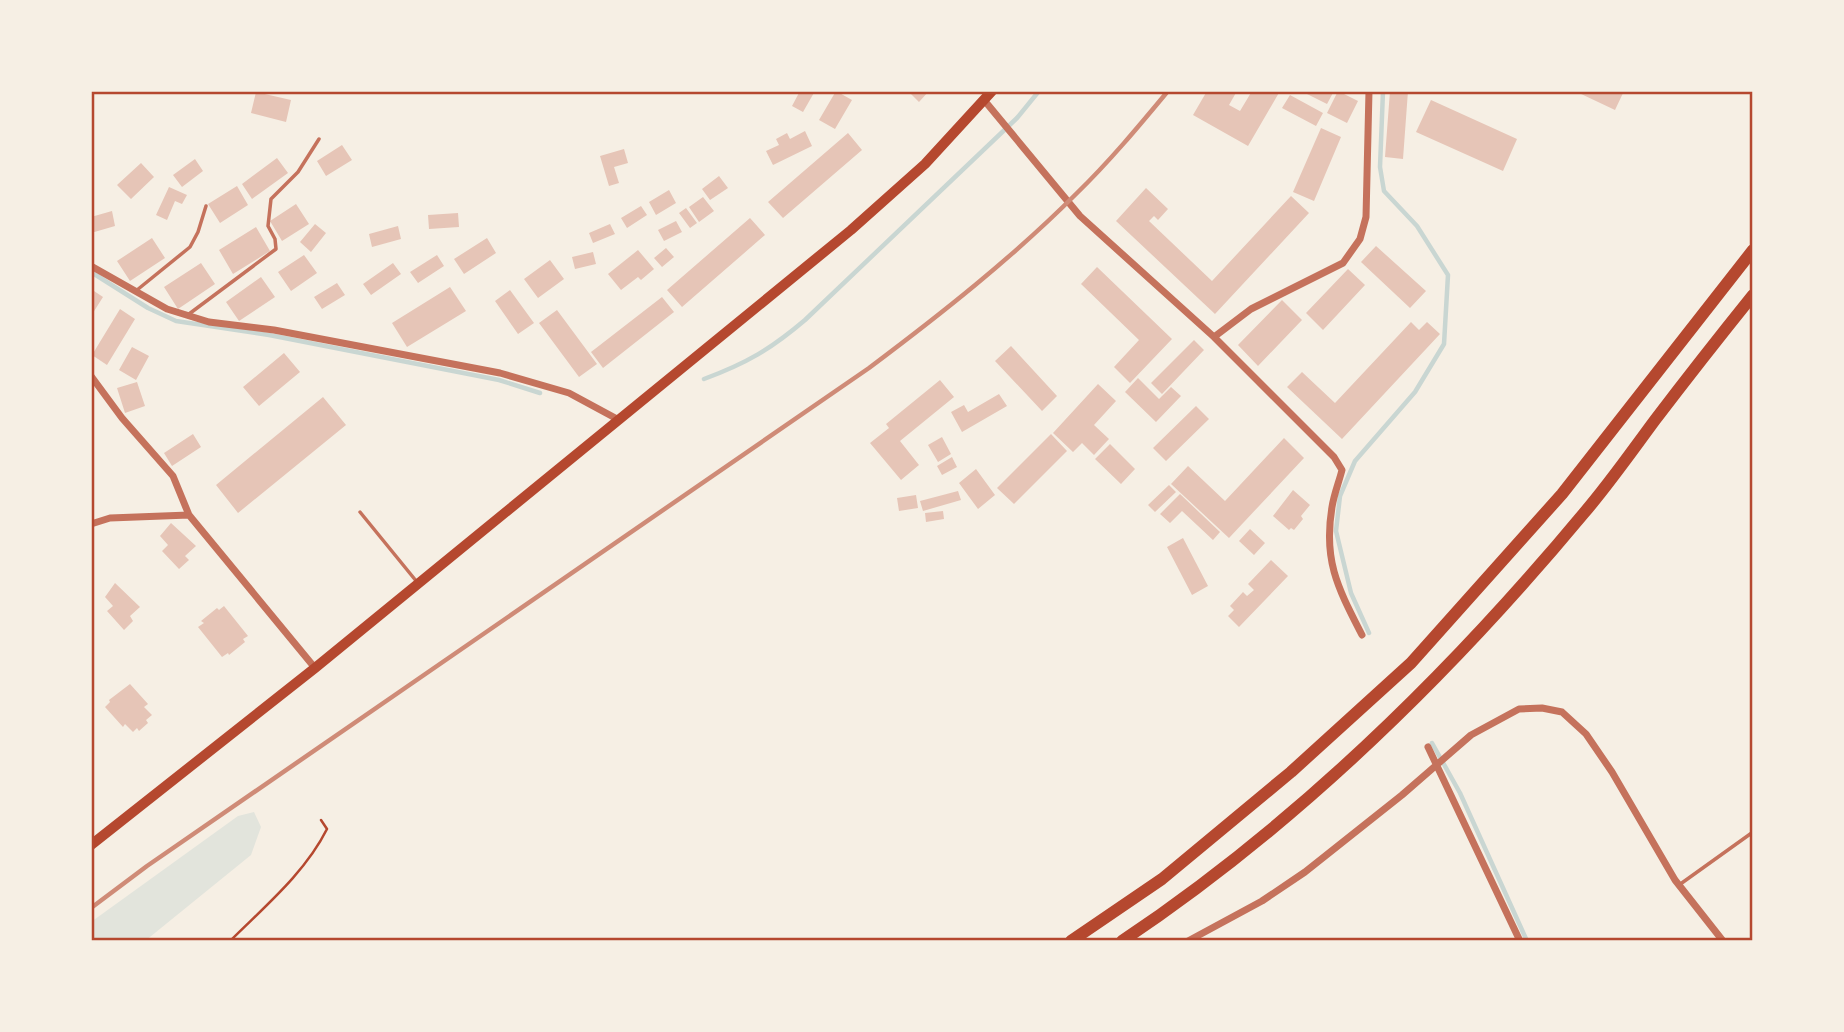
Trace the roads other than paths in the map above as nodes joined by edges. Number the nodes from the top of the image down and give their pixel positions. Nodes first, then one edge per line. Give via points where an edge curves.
1 (992, 91) edge
2 (1370, 91) edge
3 (984, 100) junction
4 (319, 139) dead end
5 (206, 206) dead end
6 (1753, 250) edge
7 (91, 266) edge
8 (136, 291) junction
9 (1753, 295) edge
10 (187, 315) junction
11 (1214, 337) junction
12 (91, 376) edge
13 (619, 420) junction
14 (360, 512) dead end
15 (189, 515) junction
16 (91, 524) edge
17 (418, 583) junction
18 (1362, 635) dead end
19 (315, 668) junction
20 (1428, 747) dead end
21 (1437, 763) junction
22 (1753, 832) edge
23 (91, 845) edge
24 (1679, 885) junction
25 (1071, 941) edge
26 (1122, 941) edge
27 (1188, 941) edge
28 (1520, 941) edge
29 (1723, 941) edge

1 - 3 main road
2 - 11 street via 1366,217 1360,239 1343,263 1251,309
3 - 11 street via 1080,216
3 - 13 main road via 925,164 860,222
4 - 10 lane via 298,172 271,199 268,226 276,249
5 - 8 lane via 190,247
6 - 25 highway via 1562,494 1411,663 1291,772 1162,879
7 - 8 street
8 - 10 street
9 - 26 highway via 1586,511 1429,684 1312,797 1180,902
10 - 13 street via 500,373 569,393
11 - 18 street via 1342,470 1332,504 1329,554 1335,581
12 - 15 street via 173,476
13 - 17 main road
14 - 17 lane
15 - 16 street
15 - 19 street
17 - 19 main road
19 - 23 main road
20 - 21 street
21 - 24 street via 1471,735 1519,709 1562,712 1586,734 1612,772
21 - 27 street via 1305,872
21 - 28 street
22 - 24 lane
24 - 29 street

